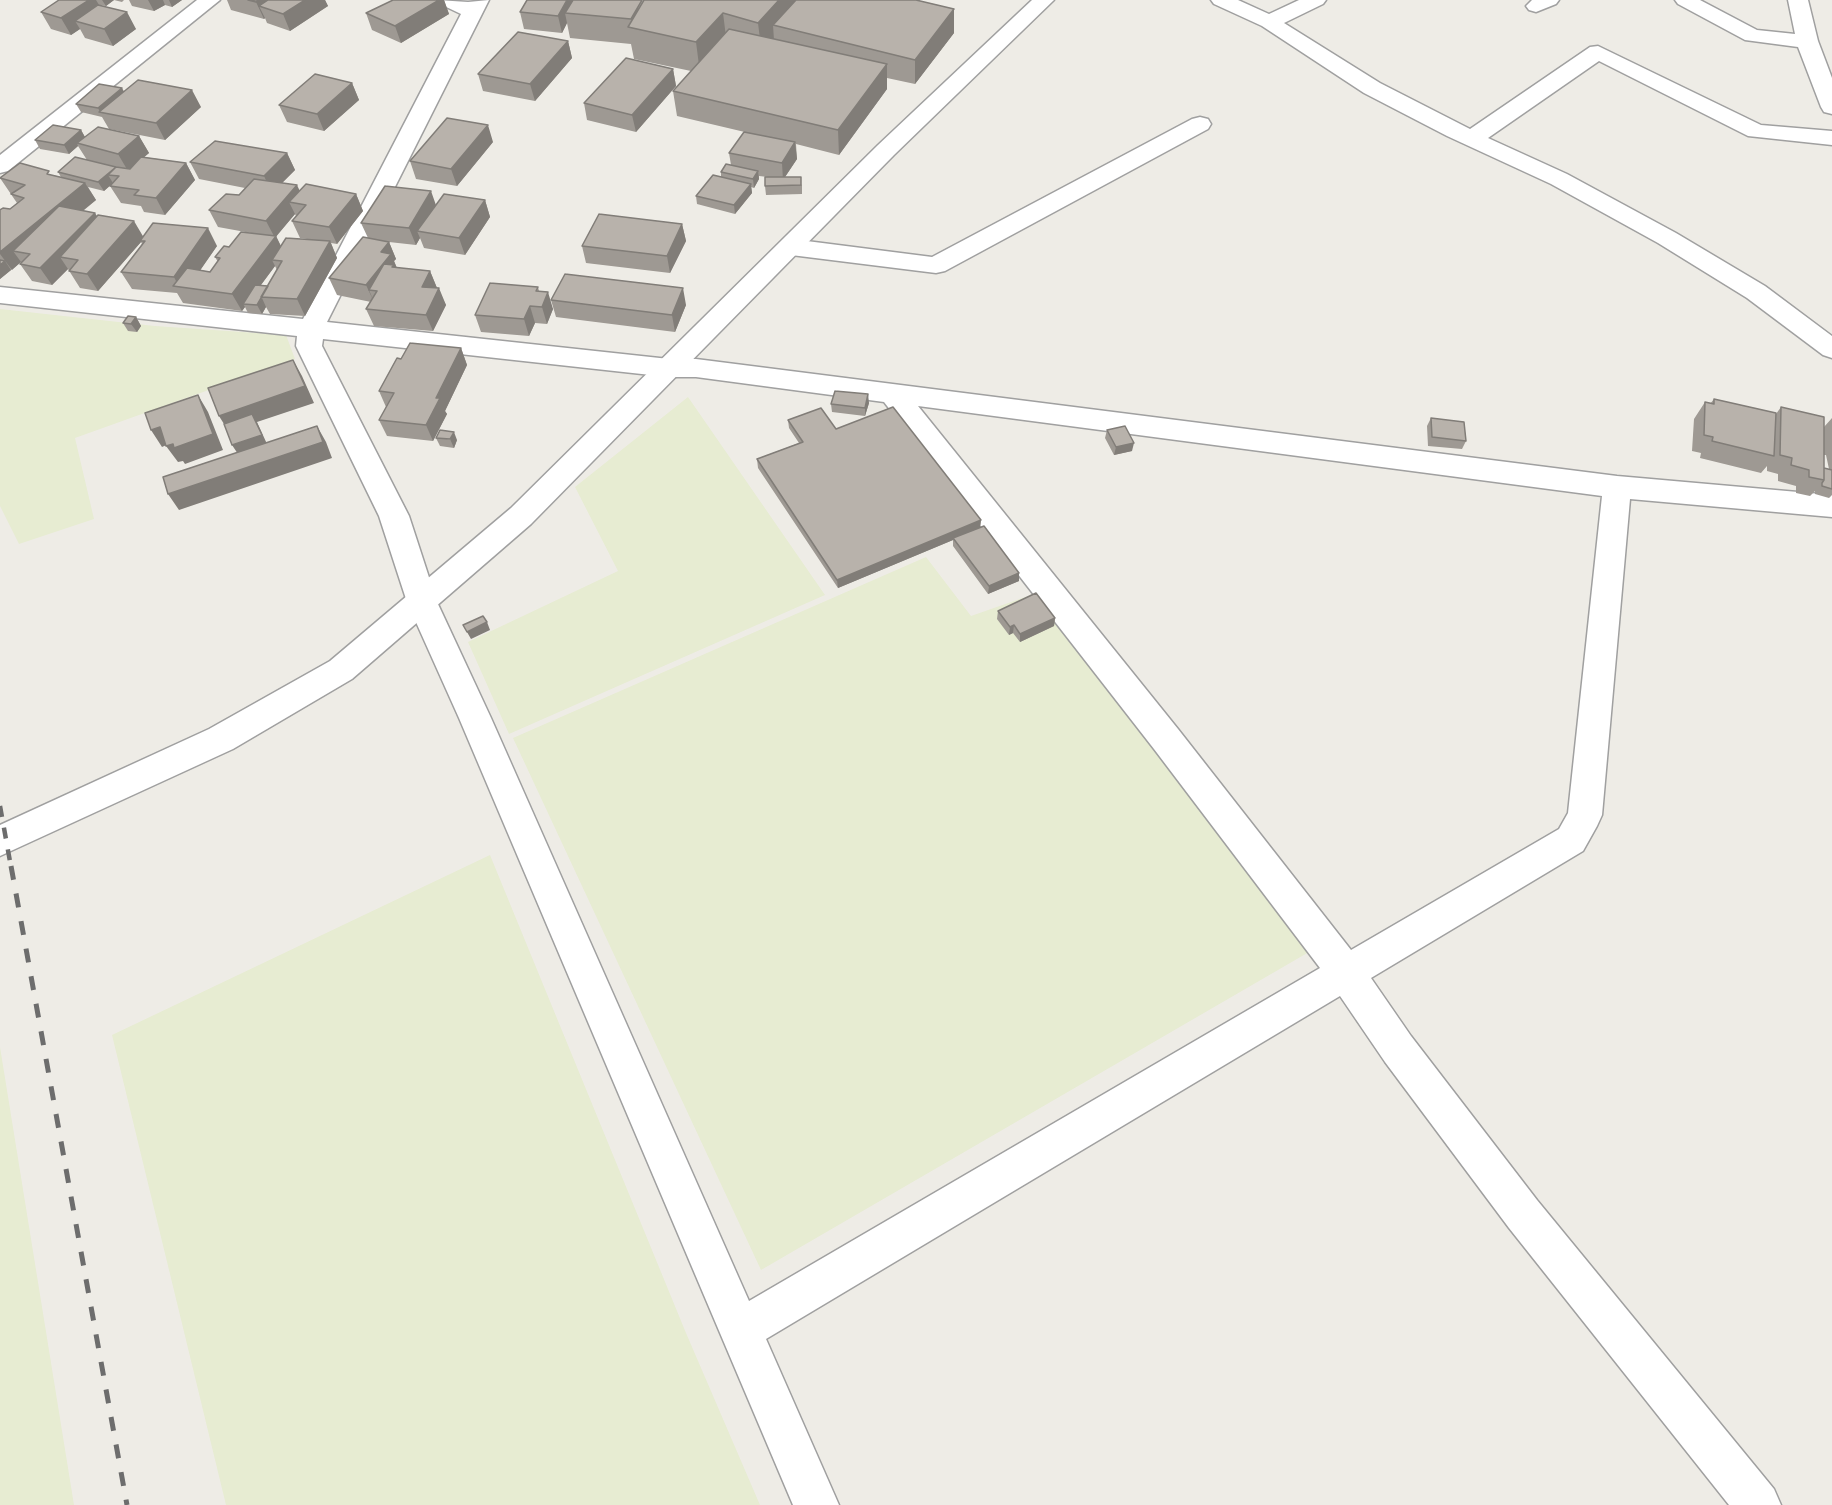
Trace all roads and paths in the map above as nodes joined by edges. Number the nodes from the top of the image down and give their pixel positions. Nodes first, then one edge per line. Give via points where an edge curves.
1 (210, 0) edge
2 (447, 0) edge
3 (1044, 0) edge
4 (1221, 0) edge
5 (1316, 0) edge
6 (1685, 0) edge
7 (1798, 0) edge
8 (476, 6) edge
9 (1269, 22) junction
10 (1808, 41) junction
11 (1832, 107) edge
12 (1200, 124) dead end
13 (1472, 138) junction
14 (1832, 138) edge
15 (0, 166) edge
16 (791, 247) junction
17 (0, 295) edge
18 (310, 330) junction
19 (1832, 349) edge
20 (669, 368) junction
21 (894, 395) junction
22 (1617, 488) junction
23 (1832, 506) edge
24 (422, 602) junction
25 (0, 841) edge
26 (1347, 974) junction
27 (742, 1329) junction
28 (816, 1505) edge
29 (1758, 1505) edge

1 - 15 street
2 - 8 street
3 - 16 street
4 - 9 street
5 - 9 street
6 - 10 street via 1752,36
7 - 10 street
8 - 18 street
9 - 13 street via 1372,88
10 - 11 street
12 - 16 street via 936,265
13 - 14 street via 1598,52 1756,131
13 - 19 street via 1559,179 1667,238 1756,292
16 - 20 street
17 - 18 street
18 - 20 street
18 - 24 street via 309,346 393,516
20 - 21 street via 696,368
20 - 24 street via 521,516
21 - 22 street
21 - 26 street
22 - 23 street
22 - 26 street via 1585,815 1571,840
24 - 25 street via 341,670 221,739
24 - 27 street
26 - 27 street
26 - 29 street via 1398,1049 1523,1214
27 - 28 street

